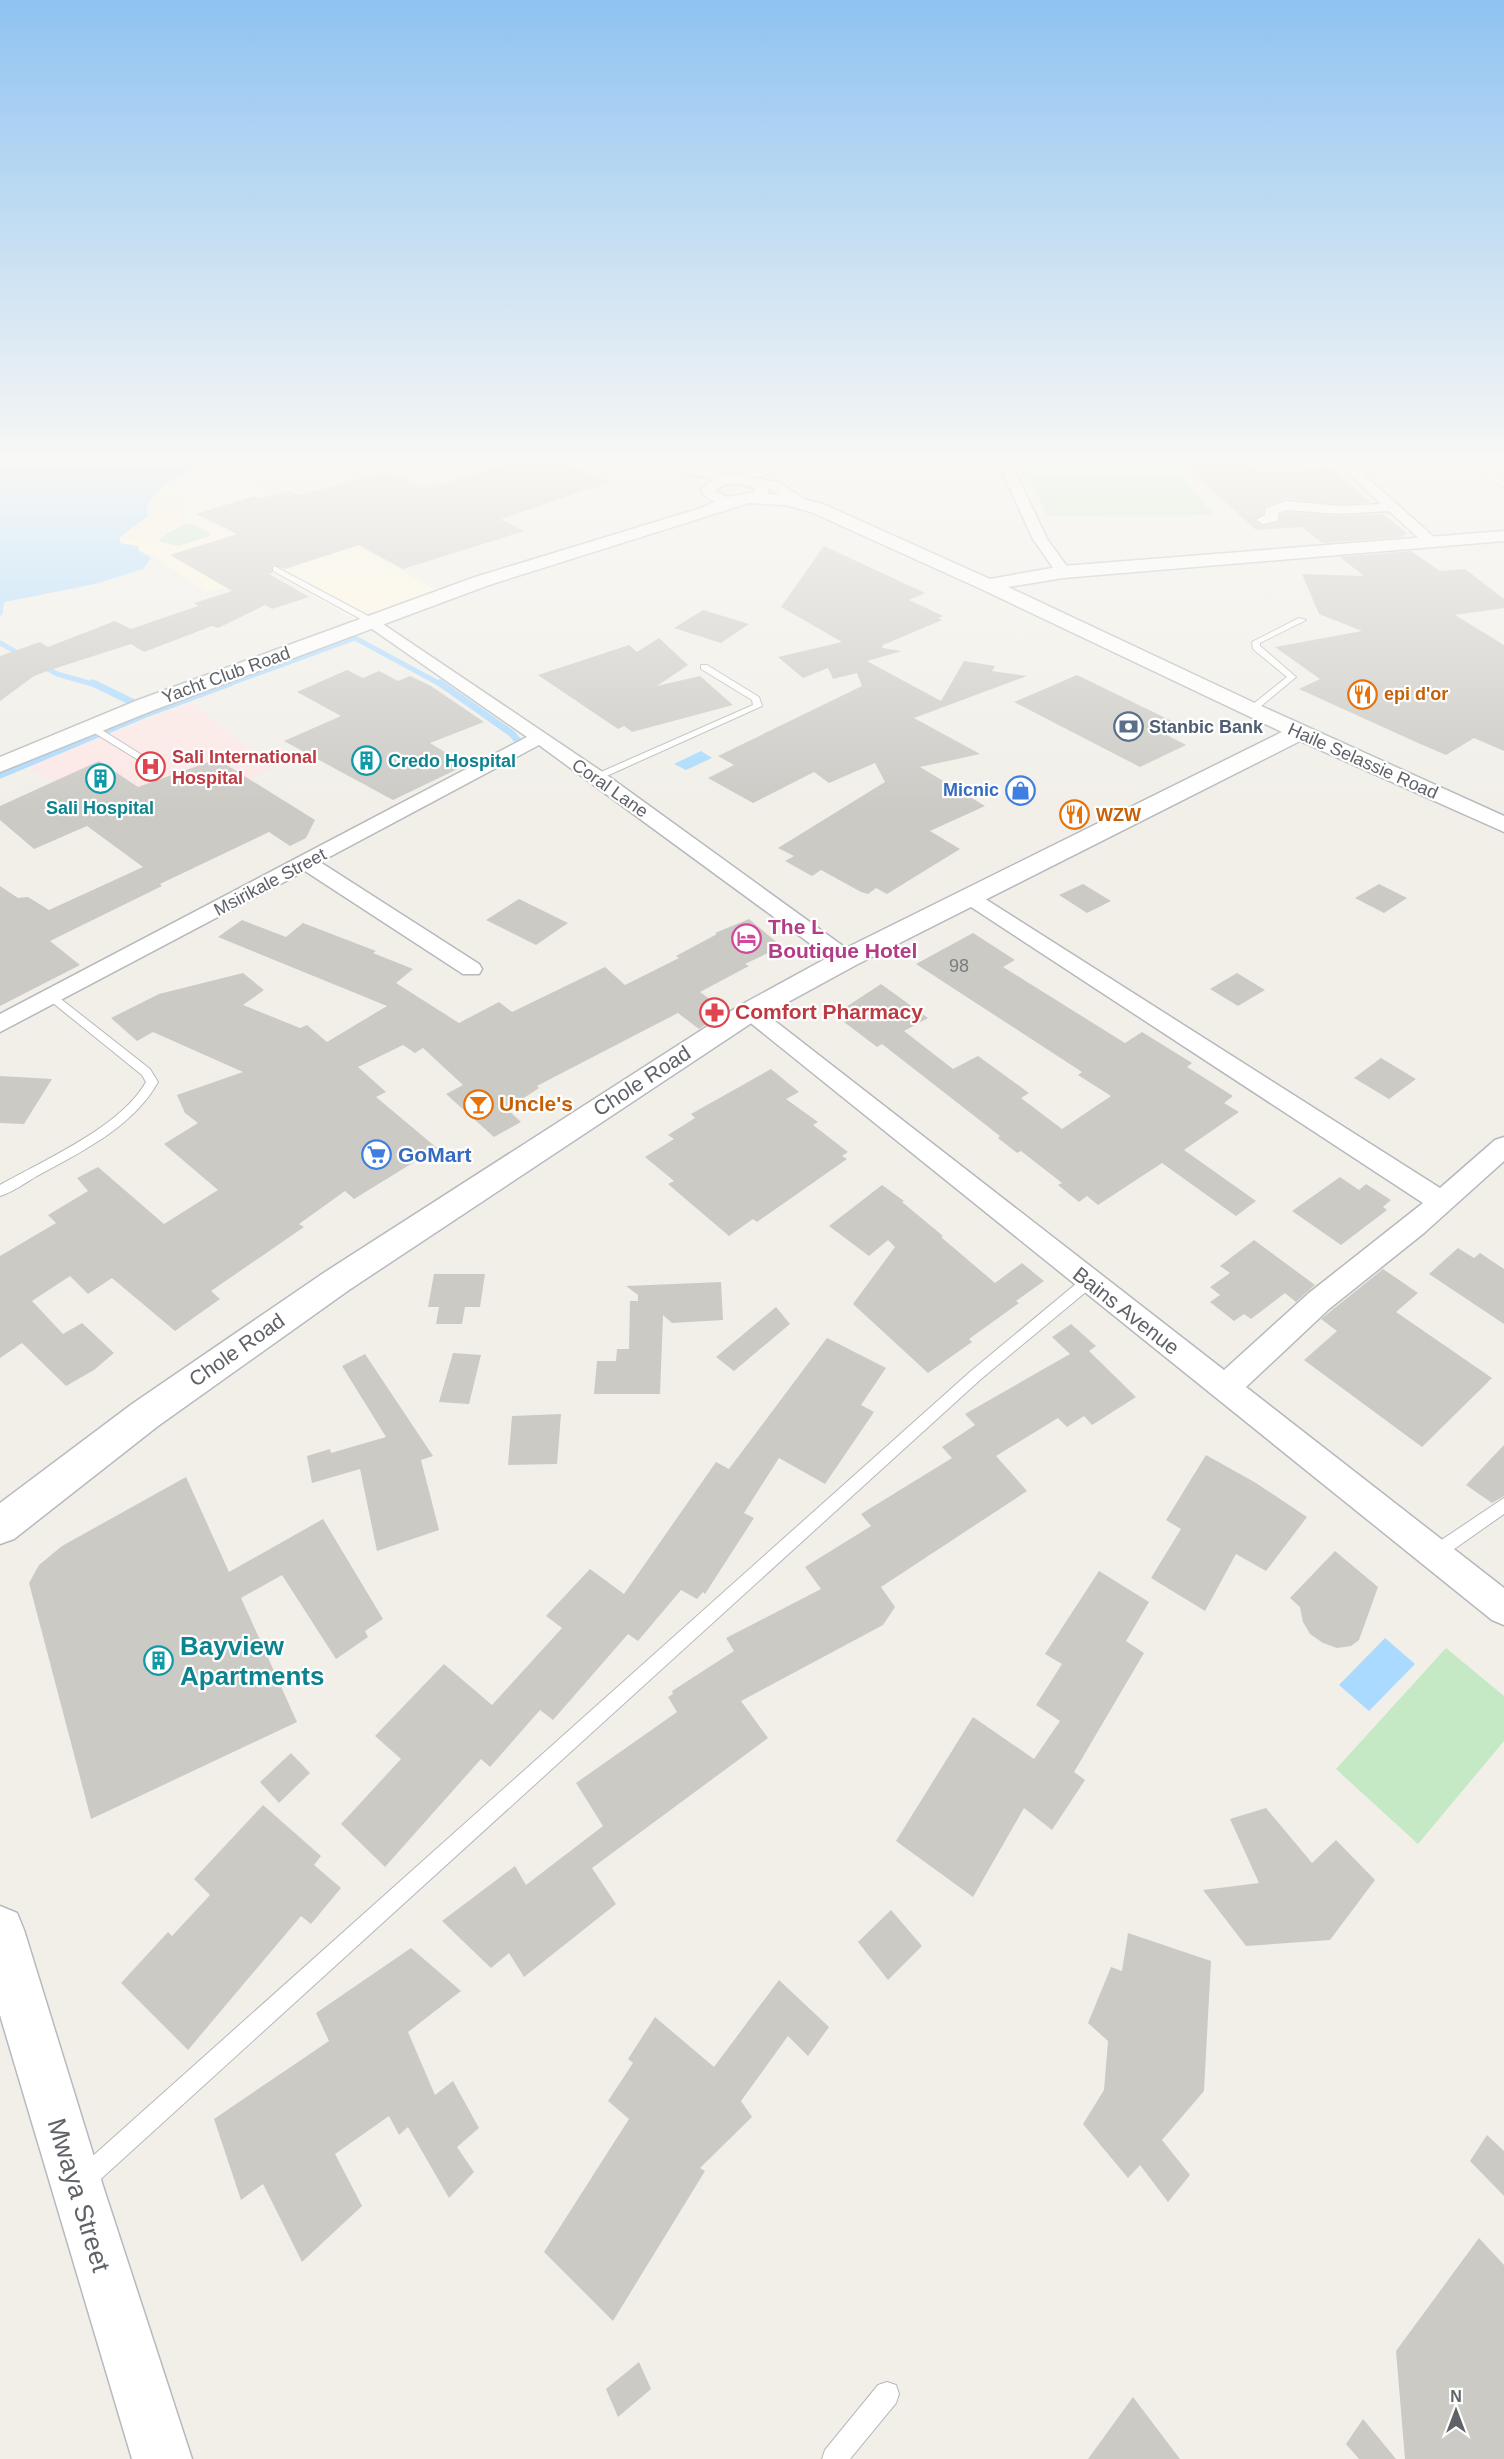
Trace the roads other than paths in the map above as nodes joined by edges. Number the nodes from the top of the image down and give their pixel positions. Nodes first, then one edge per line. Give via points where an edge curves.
1 (297, 580) edge
2 (485, 580) edge
3 (976, 580) edge
4 (1012, 580) edge
5 (988, 585) junction
6 (1302, 620) dead end
7 (371, 621) junction
8 (704, 667) dead end
9 (1251, 710) junction
10 (91, 728) junction
11 (1300, 732) junction
12 (538, 738) junction
13 (148, 762) dead end
14 (0, 765) edge
15 (597, 777) junction
16 (1504, 825) edge
17 (307, 863) junction
18 (972, 898) junction
19 (846, 959) junction
20 (471, 969) dead end
21 (52, 996) junction
22 (749, 1012) junction
23 (0, 1024) edge
24 (1504, 1146) edge
25 (0, 1191) edge
26 (1441, 1202) junction
27 (1088, 1282) junction
28 (1224, 1389) junction
29 (1504, 1505) edge
30 (0, 1526) edge
31 (1434, 1554) junction
32 (1504, 1609) edge
33 (0, 1930) edge
34 (76, 2186) junction
35 (887, 2394) dead end
36 (162, 2459) edge
37 (834, 2459) edge

1 - 7 lane
2 - 7 street, Yacht Club Road
3 - 5 street, Haile Selassie Road
4 - 5 street
5 - 9 street, Haile Selassie Road
6 - 9 lane via 1256,642 1256,647 1292,677
7 - 10 street, Yacht Club Road
7 - 12 street, Coral Lane
8 - 15 lane via 756,699 758,706
9 - 11 street, Haile Selassie Road
10 - 13 lane
10 - 14 street, Yacht Club Road
11 - 16 street, Haile Selassie Road
11 - 18 street, Chole Road
12 - 15 street, Coral Lane
12 - 17 street, Msirikale Street
15 - 19 street, Coral Lane
17 - 20 street
17 - 21 street, Msirikale Street
18 - 19 street, Chole Road
18 - 26 street
19 - 22 street, Chole Road
21 - 23 street, Msirikale Street
21 - 25 lane via 146,1072 152,1082 149,1092 125,1117
22 - 27 street, Bains Avenue
22 - 30 street, Chole Road via 337,1281 146,1415
24 - 26 street
26 - 28 street via 1319,1301
27 - 28 street, Bains Avenue
27 - 34 lane via 976,1375
28 - 31 street, Bains Avenue
29 - 31 lane
31 - 32 street, Bains Avenue
33 - 34 street, Mwaya Street
34 - 36 street, Mwaya Street
35 - 37 lane

